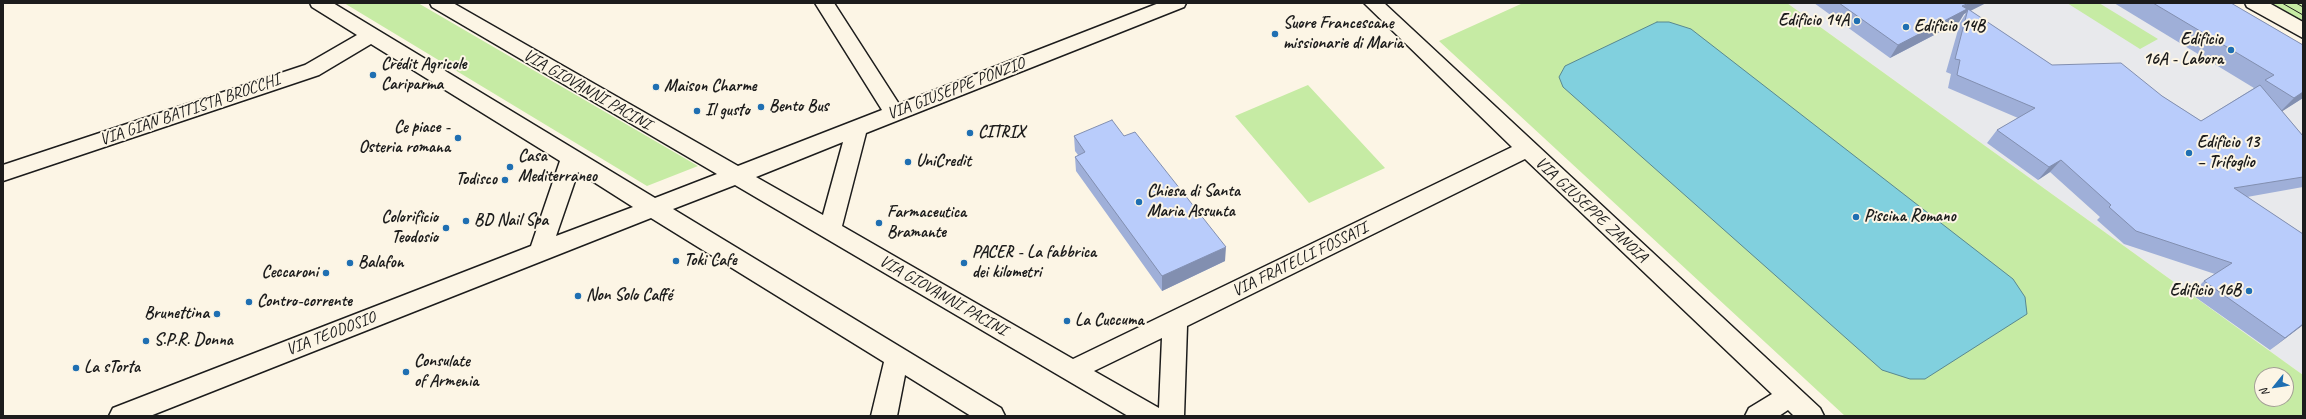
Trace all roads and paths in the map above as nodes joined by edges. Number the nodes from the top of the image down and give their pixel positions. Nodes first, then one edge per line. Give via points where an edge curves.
1 (319, 3) edge
2 (438, 3) edge
3 (824, 3) edge
4 (1177, 3) edge
5 (1373, 3) edge
6 (2254, 3) edge
7 (2303, 31) edge
8 (372, 35) junction
9 (894, 113) junction
10 (857, 128) junction
11 (1527, 149) junction
12 (572, 158) junction
13 (3, 173) edge
14 (736, 175) junction
15 (653, 208) junction
16 (830, 230) junction
17 (540, 252) junction
18 (1175, 320) junction
19 (897, 359) junction
20 (1073, 370) junction
21 (1790, 396) junction
22 (986, 415) edge
23 (122, 416) edge
24 (884, 416) edge
25 (1150, 416) edge
26 (1171, 416) edge
27 (1758, 416) edge
28 (1811, 416) edge

1 - 8 street
2 - 14 street, VIA GIOVANNI PACINI
3 - 9 street
4 - 9 street, VIA GIUSEPPE PONZIO
5 - 11 street, VIA GIUSEPPE ZANOIA
6 - 7 street
8 - 12 street
8 - 13 street, VIA GIAN BATTISTA BROCCHI via 312,70
9 - 10 street, VIA GIUSEPPE PONZIO
10 - 14 street, VIA GIUSEPPE PONZIO
10 - 16 street
11 - 18 street, VIA FRATELLI FOSSATI
11 - 21 street, VIA GIUSEPPE ZANOIA
12 - 15 street
12 - 17 street
14 - 15 street
14 - 16 street, VIA GIOVANNI PACINI
15 - 17 street, VIA TEODOSIO
15 - 19 street
16 - 20 street, VIA GIOVANNI PACINI
17 - 23 street, VIA TEODOSIO
18 - 20 street, VIA FRATELLI FOSSATI
18 - 26 street
19 - 22 street
19 - 24 street
20 - 25 street, VIA GIOVANNI PACINI
21 - 27 street
21 - 28 street, VIA GIUSEPPE ZANOIA

